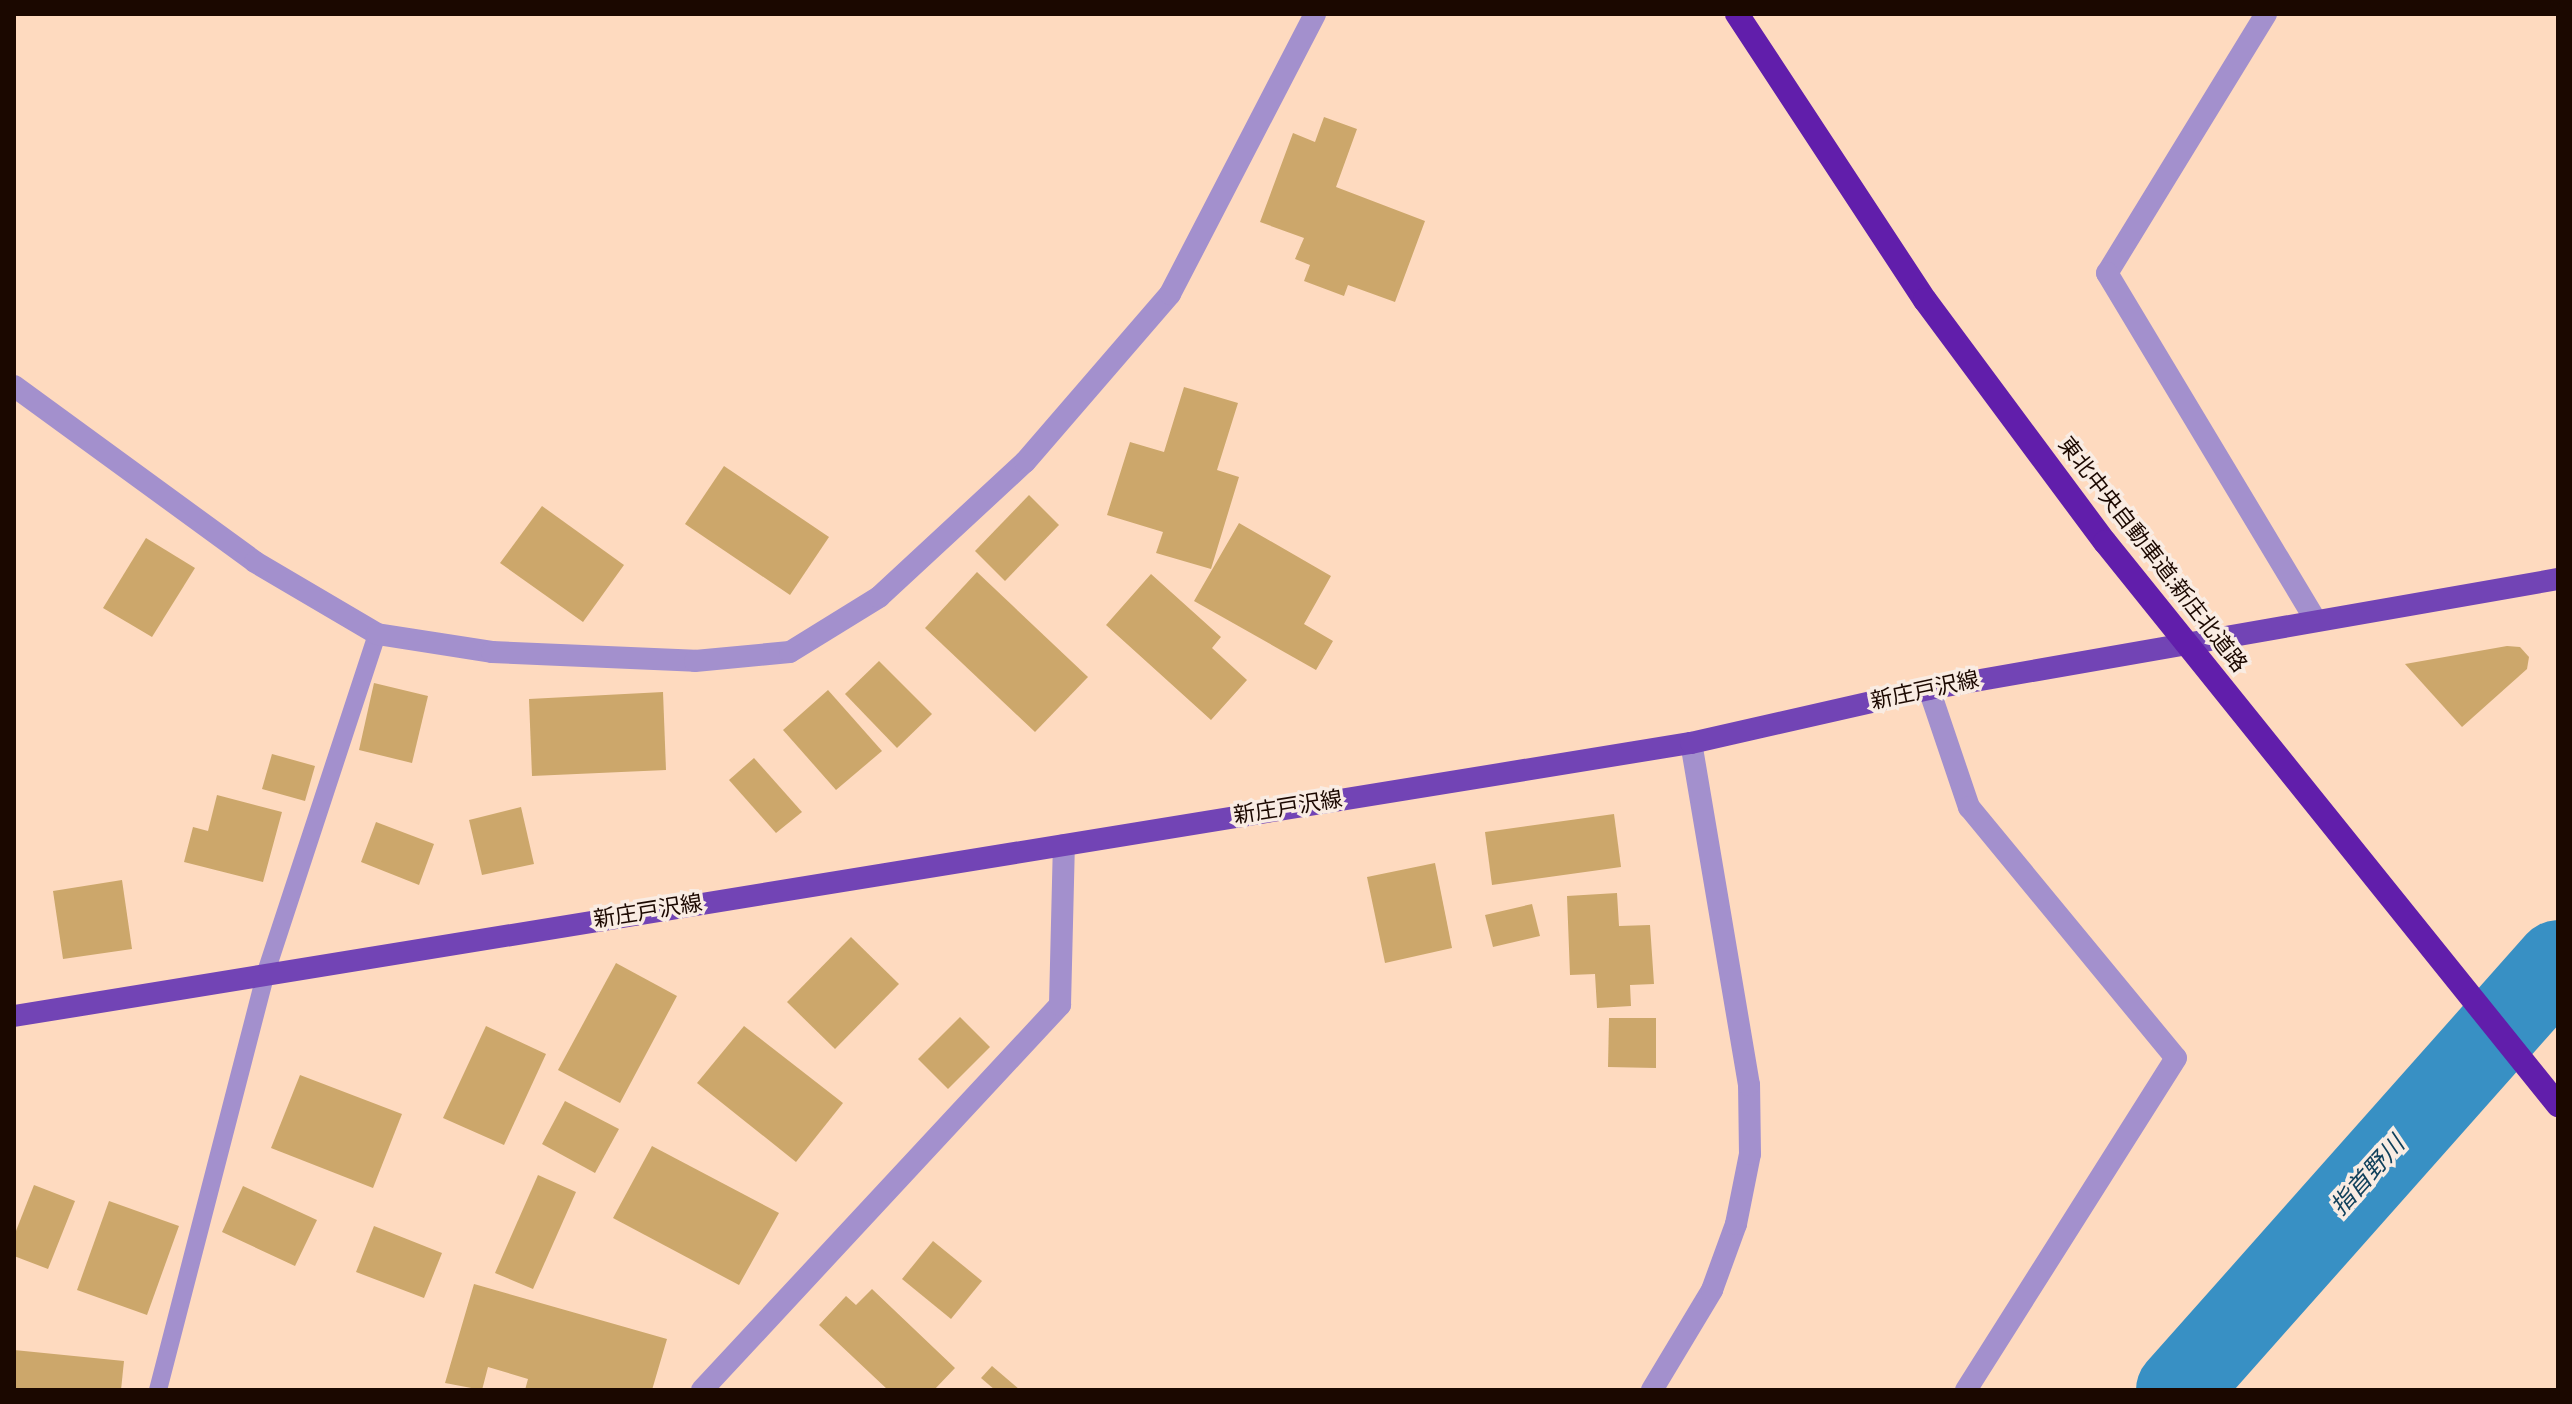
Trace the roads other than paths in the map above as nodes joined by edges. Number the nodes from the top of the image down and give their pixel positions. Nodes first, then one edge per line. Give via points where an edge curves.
1 (1315, 14) edge
2 (1737, 14) edge
3 (2266, 14) edge
4 (14, 386) edge
5 (2558, 579) edge
6 (2314, 618) junction
7 (377, 634) junction
8 (1929, 689) junction
9 (1691, 743) junction
10 (1064, 845) junction
11 (265, 975) junction
12 (14, 1016) edge
13 (2558, 1105) edge
14 (158, 1390) edge
15 (702, 1390) edge
16 (1652, 1390) edge
17 (1966, 1390) edge

1 - 7 street via 1170,294 1025,462 879,597 790,652 695,661 492,652
2 - 13 highway, 東北中央自動車道;新庄北道路, bridge via 1925,300 2105,542
3 - 6 street via 2107,273
4 - 7 street via 255,562
5 - 6 main road, 新庄戸沢線
6 - 8 main road, 新庄戸沢線
7 - 11 lane
8 - 9 main road, 新庄戸沢線
8 - 17 street via 1969,807 2176,1058
9 - 10 main road, 新庄戸沢線
9 - 16 street via 1749,1085 1750,1154 1736,1224 1712,1290
10 - 11 main road, 新庄戸沢線
10 - 15 street via 1060,1005
11 - 12 main road, 新庄戸沢線
11 - 14 lane

